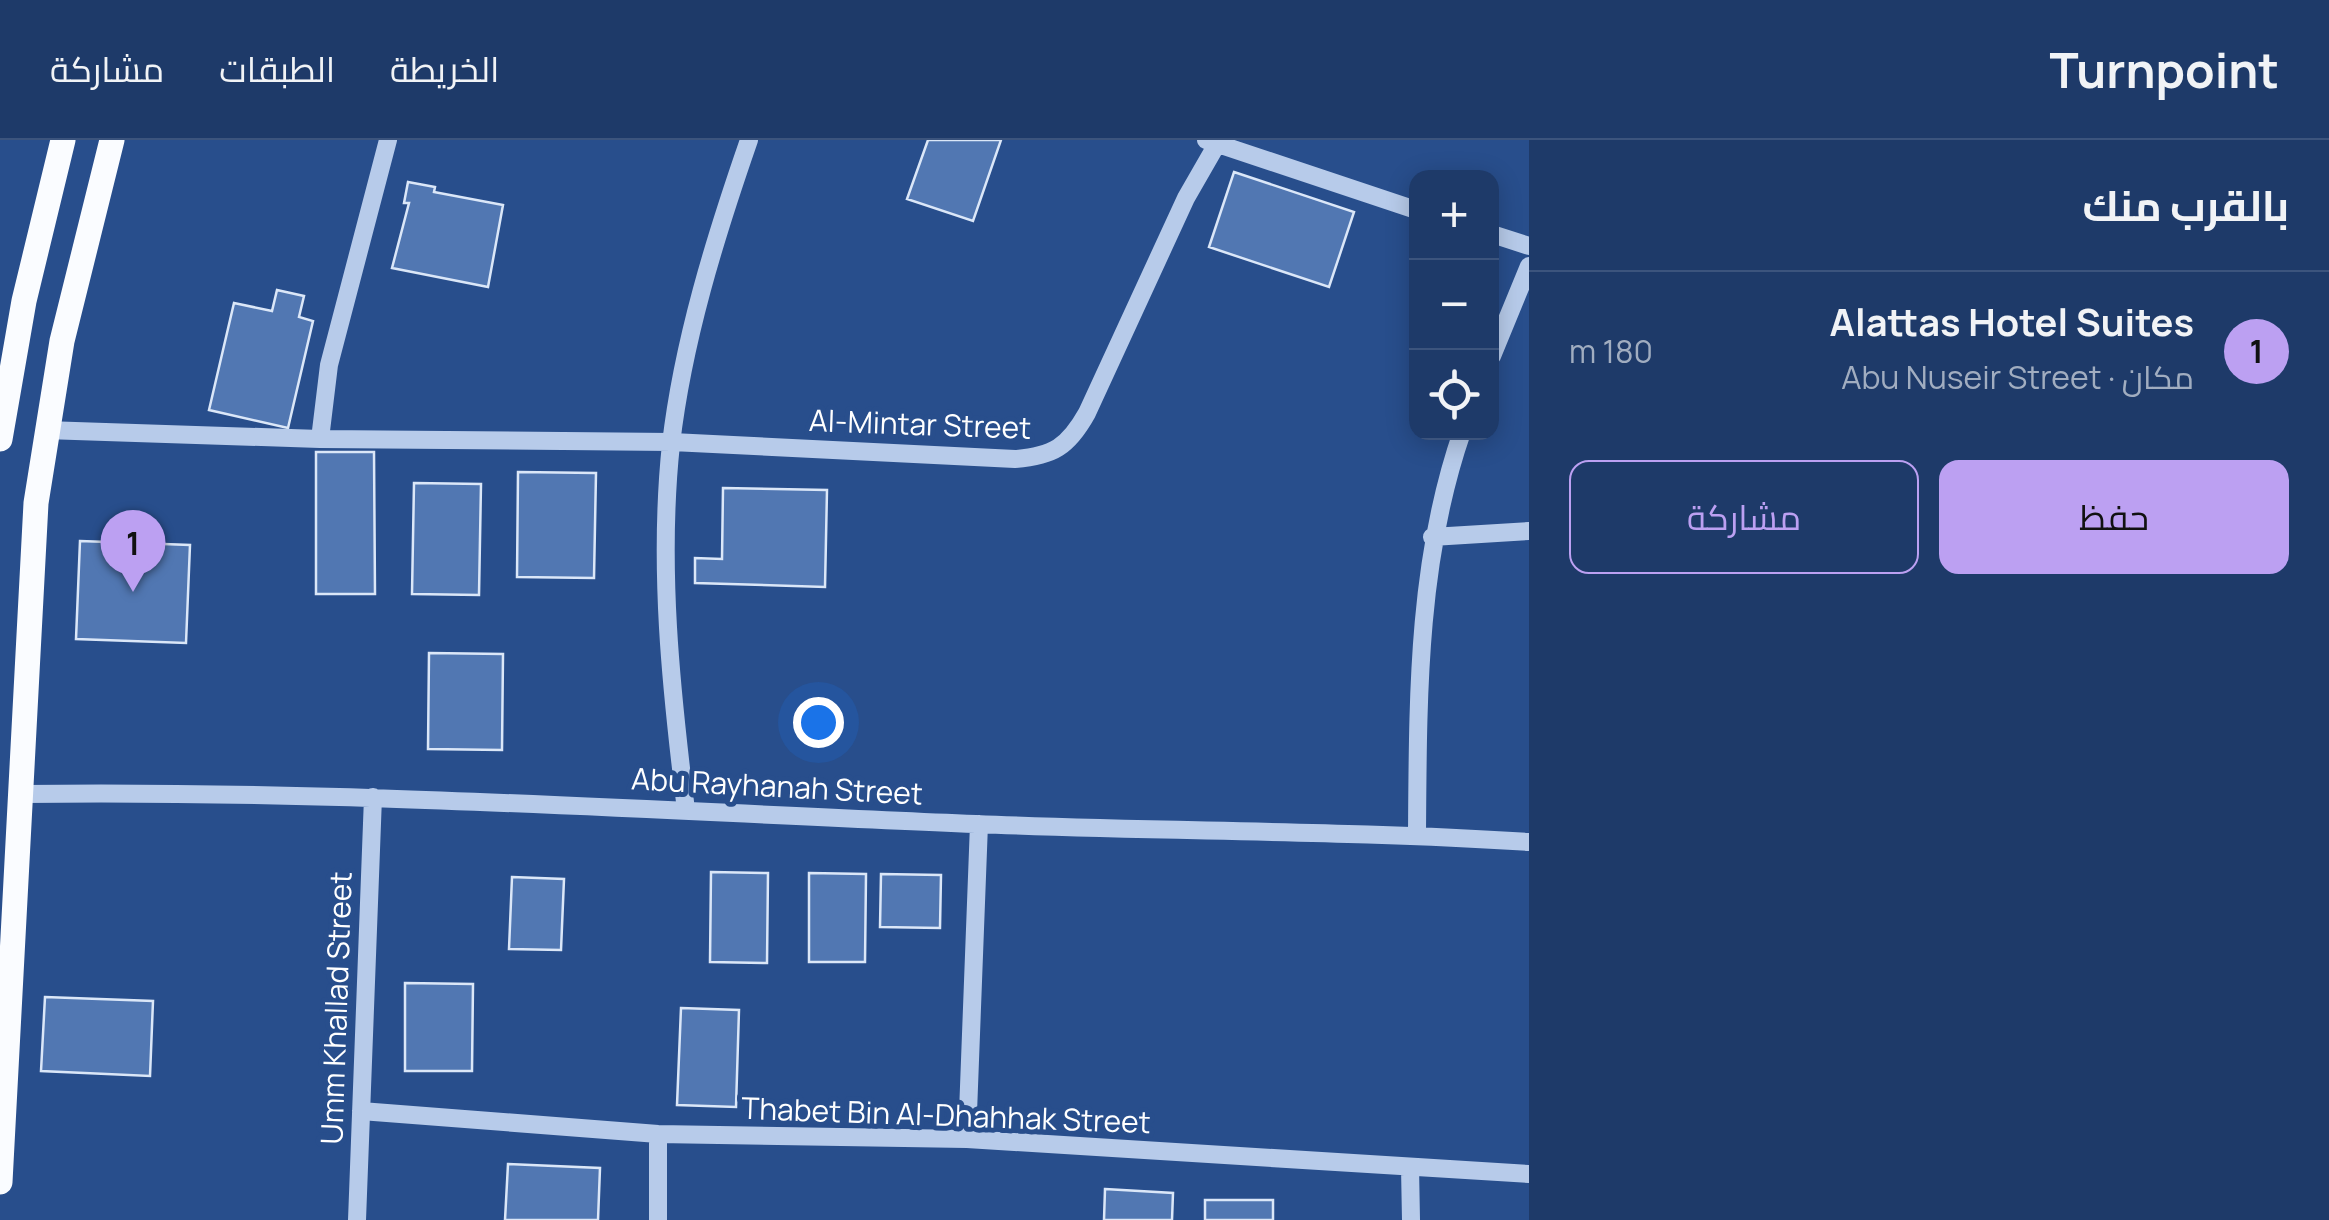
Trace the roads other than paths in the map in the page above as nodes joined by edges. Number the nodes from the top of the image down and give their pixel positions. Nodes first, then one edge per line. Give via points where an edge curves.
1 (63, 140) edge
2 (112, 140) edge
3 (388, 140) edge
4 (749, 140) edge
5 (1211, 142) edge
6 (1409, 208) edge
7 (1499, 236) edge
8 (1529, 246) edge
9 (1529, 266) edge
10 (1494, 350) edge
11 (4, 382) edge
12 (45, 430) junction
13 (0, 439) edge
14 (320, 439) junction
15 (1460, 440) edge
16 (672, 442) junction
17 (1529, 531) edge
18 (1432, 537) junction
19 (22, 794) junction
20 (372, 797) junction
21 (686, 810) junction
22 (979, 824) junction
23 (1417, 834) junction
24 (1529, 842) edge
25 (361, 1111) junction
26 (658, 1134) junction
27 (967, 1139) junction
28 (1410, 1167) junction
29 (1529, 1174) edge
30 (0, 1182) edge
31 (357, 1220) edge
32 (658, 1220) edge
33 (1411, 1220) edge

1 - 11 main road
2 - 12 main road
3 - 14 street via 329,365
4 - 16 street via 697,312
5 - 6 street, Al-Mintar Street
5 - 16 street, Al-Mintar Street via 1104,381 1058,452 1015,459
7 - 8 street
9 - 10 street
11 - 13 main road
12 - 14 street, Al-Mintar Street
12 - 19 main road
14 - 16 street, Al-Mintar Street
15 - 18 street
16 - 21 street via 664,578
17 - 18 street
18 - 23 street via 1423,614
19 - 20 street, Abu Rayhanah Street
19 - 30 main road
20 - 21 street, Abu Rayhanah Street
20 - 25 street, Umm Khallad Street
21 - 22 street, Abu Rayhanah Street
22 - 23 street, Abu Rayhanah Street
22 - 27 street
23 - 24 street, Abu Rayhanah Street
25 - 26 street, Thabet Bin Al-Dhahhak Street
25 - 31 street, Umm Khallad Street
26 - 27 street, Thabet Bin Al-Dhahhak Street
26 - 32 street
27 - 28 street, Thabet Bin Al-Dhahhak Street
28 - 29 street, Thabet Bin Al-Dhahhak Street
28 - 33 street

